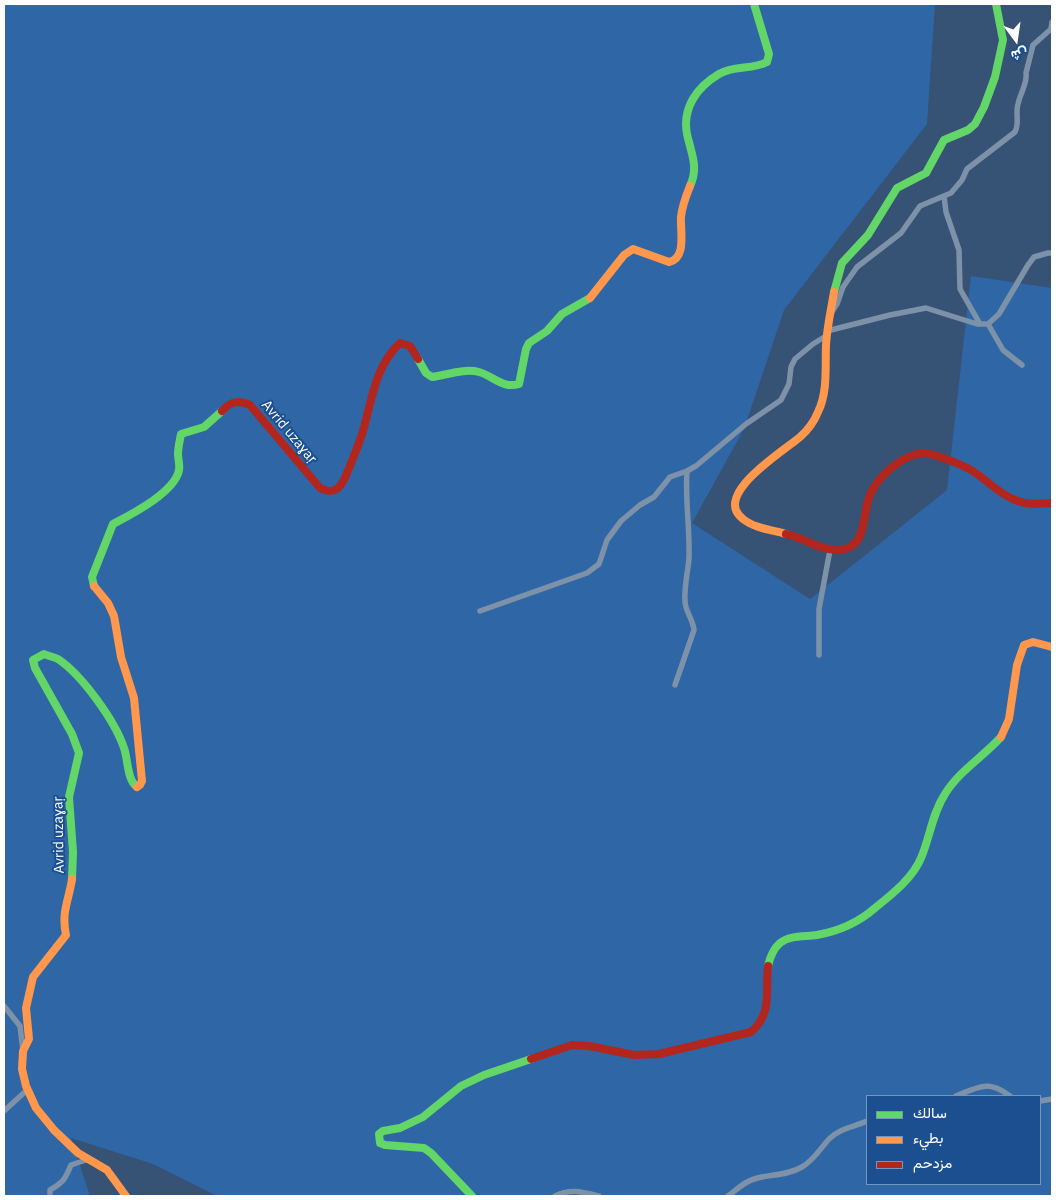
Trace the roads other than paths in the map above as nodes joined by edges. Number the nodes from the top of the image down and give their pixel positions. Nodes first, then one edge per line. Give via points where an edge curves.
1 (754, 4) edge
2 (996, 4) edge
3 (1052, 22) edge
4 (944, 196) junction
5 (1052, 253) edge
6 (828, 316) junction
7 (980, 324) junction
8 (988, 324) junction
9 (826, 333) junction
10 (1022, 365) dead end
11 (687, 471) junction
12 (1052, 503) edge
13 (830, 550) junction
14 (480, 611) dead end
15 (1052, 647) edge
16 (819, 655) dead end
17 (675, 685) dead end
18 (4, 1006) edge
19 (23, 1051) junction
20 (27, 1090) junction
21 (958, 1095) edge
22 (1009, 1095) edge
23 (4, 1111) edge
24 (866, 1121) edge
25 (89, 1159) junction
26 (50, 1196) edge
27 (126, 1196) edge
28 (472, 1196) edge
29 (554, 1196) edge
30 (599, 1196) edge
31 (728, 1196) edge

1 - 19 street, Avrid uzaɣaṛ via 769,54 767,62 720,74 703,86 687,110 685,131 695,168 685,197 680,253 676,261 670,262 633,249 624,255 594,294 562,314 547,331 529,343 516,386 507,386 471,370 432,377 426,373 410,346 403,343 396,346 378,376 357,449 344,480 335,490 320,488 250,405 239,401 226,406 203,428 181,434 176,477 145,507 113,524 92,577 95,588 114,616 121,657 134,698 142,781 138,786 133,784 123,744 90,690 55,657 42,653 36,656 34,668 72,734 79,753 70,797 72,882 65,906 66,935 33,977 26,1008 29,1039
2 - 6 street via 1003,40 991,89 977,120 968,130 944,140 926,173 897,188 872,229 843,262
3 - 4 street via 1051,29 1033,45 1017,108 1015,132 970,166 951,193
4 - 6 street via 920,206 901,233 857,268
4 - 7 street via 959,250 960,289
5 - 8 street via 1034,257 999,314
6 - 9 street
7 - 8 street
7 - 9 street via 926,308
8 - 10 street via 1003,350
9 - 11 street via 795,359 781,400
9 - 13 street via 826,393 813,422 744,483 736,496 734,509 744,521
11 - 14 street via 670,476 654,497 621,522 607,540 599,564 594,569
11 - 17 street via 689,560 684,598 694,630
12 - 13 street via 1036,504 1009,498 959,464 929,453 915,454 895,466 870,492 863,533 859,538 844,549
13 - 16 street via 819,609
15 - 28 street via 1033,642 1024,644 1019,654 1005,732 945,792 921,861 912,874 862,918 839,930 780,944 767,972 765,1016 751,1032 659,1054 634,1055 572,1045 484,1075 461,1086 423,1116 379,1134 380,1143 424,1148
18 - 19 street via 20,1026
19 - 20 street, Avrid uzaɣaṛ via 22,1070
20 - 23 street
20 - 25 street, Avrid uzaɣaṛ via 36,1108 54,1130
21 - 22 street via 988,1085 996,1086
24 - 31 street via 836,1133 804,1166 781,1175 754,1179
25 - 26 street via 71,1164 68,1175 50,1190
25 - 27 street, Avrid uzaɣaṛ via 107,1170
29 - 30 street via 572,1190

